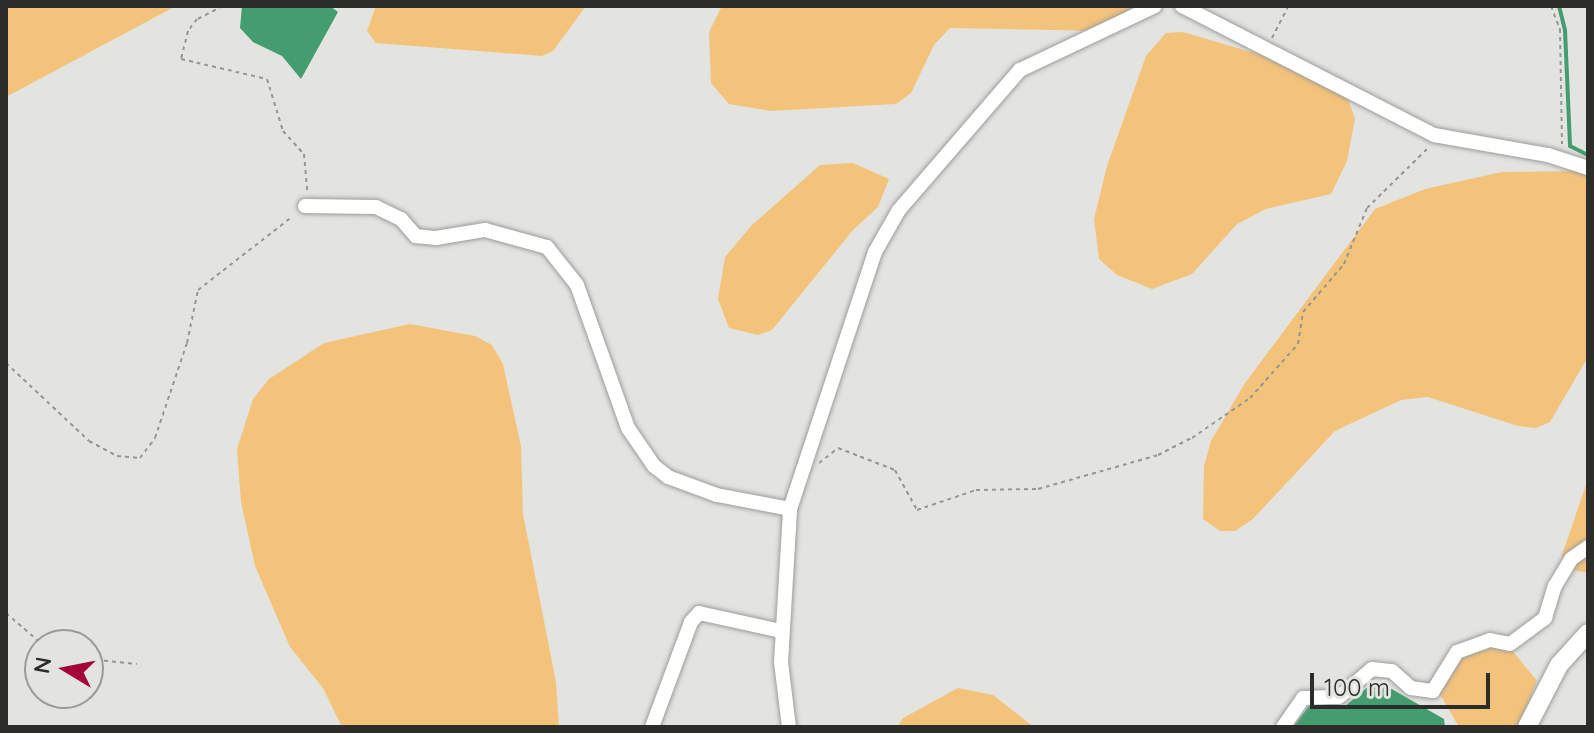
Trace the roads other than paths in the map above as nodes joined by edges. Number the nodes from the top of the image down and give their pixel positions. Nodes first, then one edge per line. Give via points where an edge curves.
1 (1155, 6) edge
2 (1182, 6) edge
3 (1588, 168) edge
4 (305, 206) road end
5 (790, 509) junction
6 (1585, 554) edge
7 (781, 631) junction
8 (1588, 633) edge
9 (652, 727) edge
10 (789, 727) edge
11 (1283, 727) edge
12 (1527, 727) edge

1 - 5 street via 1020,70 899,210 875,252
2 - 3 street via 1434,135
4 - 5 street via 376,207 401,219 416,236 485,230 547,247 577,285 628,428 654,466 668,477 717,495
5 - 7 street
6 - 11 street via 1555,586 1545,618 1510,644 1490,640 1457,652 1433,691 1411,688 1392,671 1372,669 1339,697 1303,698
7 - 9 street via 699,613
7 - 10 street
8 - 12 street via 1559,665

